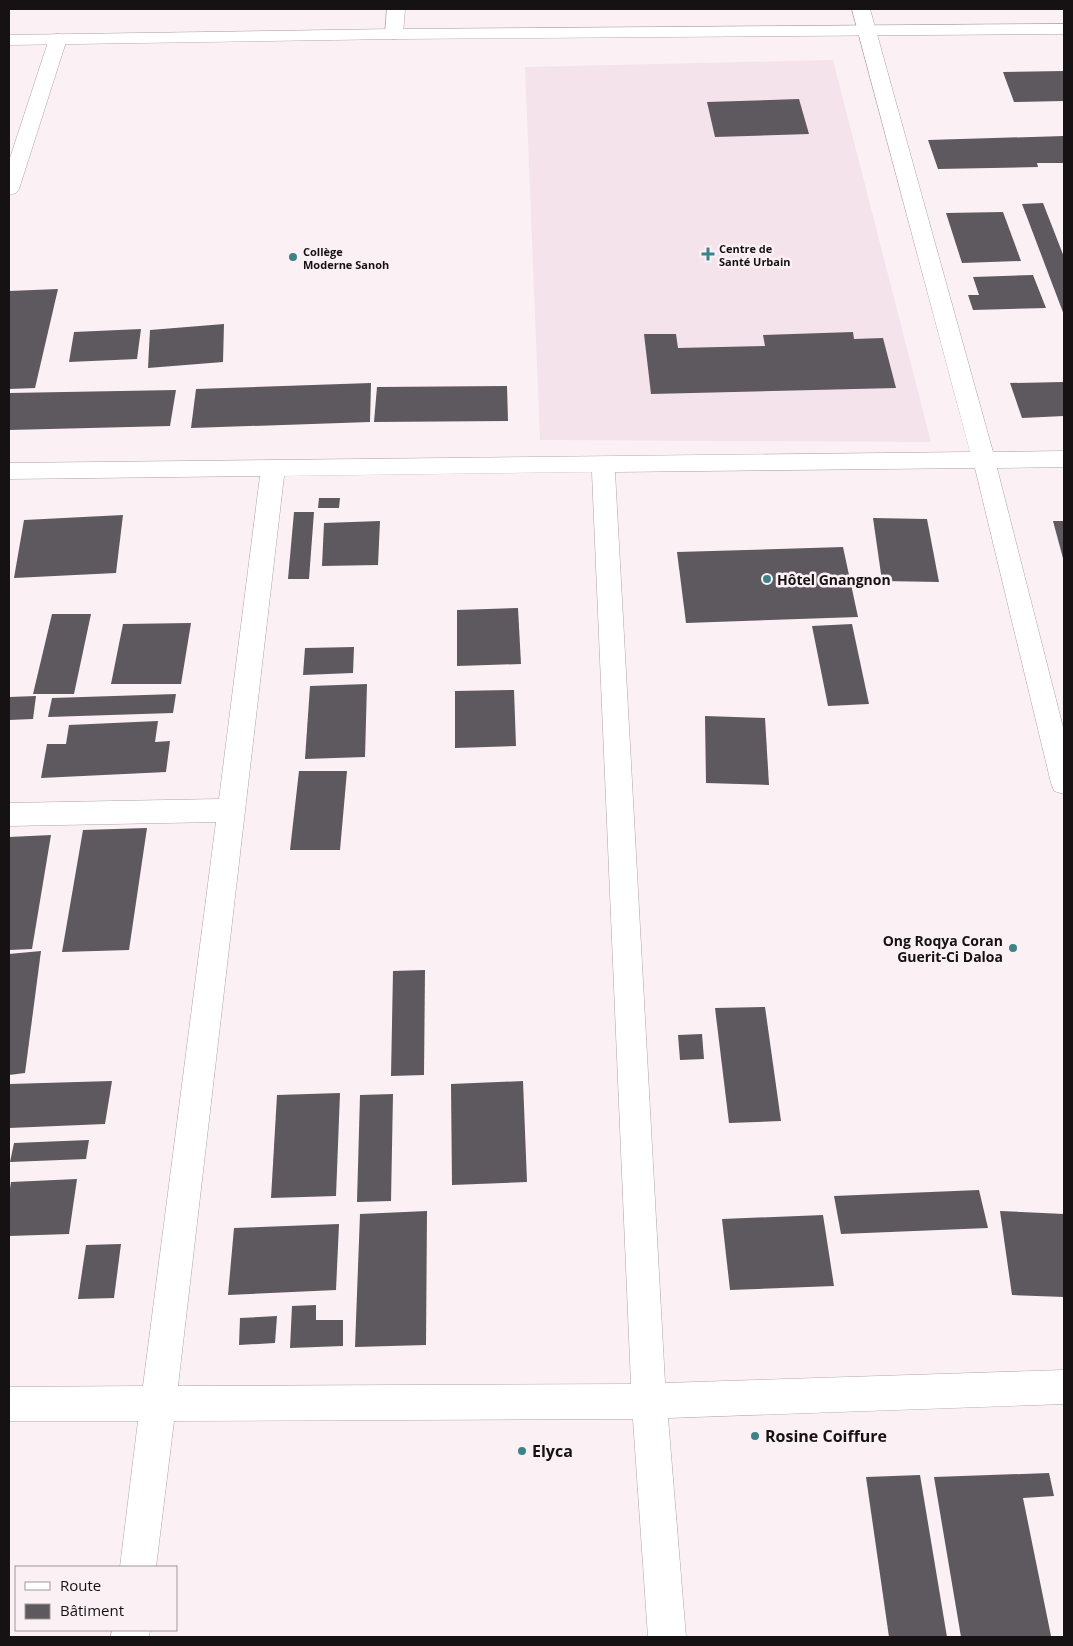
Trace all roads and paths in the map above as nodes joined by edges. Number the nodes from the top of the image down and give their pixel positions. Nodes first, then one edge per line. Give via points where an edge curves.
1 (396, 9) edge
2 (861, 9) edge
3 (1064, 30) edge
4 (867, 31) junction
5 (394, 34) junction
6 (9, 40) edge
7 (58, 40) junction
8 (9, 189) edge
9 (984, 460) junction
10 (1064, 460) edge
11 (603, 464) junction
12 (273, 468) junction
13 (9, 471) edge
14 (1064, 783) edge
15 (231, 810) junction
16 (9, 814) edge
17 (1064, 1387) edge
18 (649, 1401) junction
19 (158, 1403) junction
20 (9, 1404) edge
21 (138, 1566) edge
22 (666, 1637) edge

1 - 5 street
2 - 4 street
3 - 4 street
4 - 5 street
4 - 9 street
5 - 7 street
6 - 7 street
7 - 8 street
9 - 10 street
9 - 11 street
9 - 14 street
11 - 12 street
11 - 18 street
12 - 13 street
12 - 15 street
15 - 16 street
15 - 19 street
17 - 18 street
18 - 19 street
18 - 22 street
19 - 20 street
19 - 21 street

